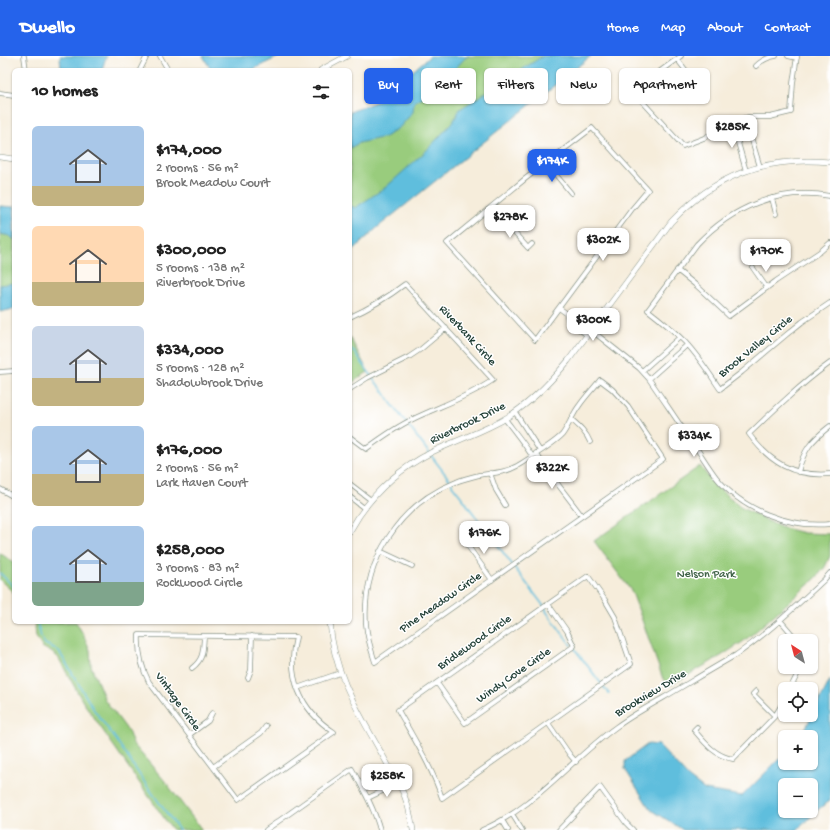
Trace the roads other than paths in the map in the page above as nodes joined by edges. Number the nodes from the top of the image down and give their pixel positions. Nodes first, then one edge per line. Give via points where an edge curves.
1 (24, 56) edge
2 (146, 56) edge
3 (160, 56) edge
4 (347, 56) edge
5 (776, 56) edge
6 (788, 56) edge
7 (679, 57) edge
8 (797, 57) edge
9 (756, 66) dead end
10 (26, 68) edge
11 (141, 68) edge
12 (167, 68) edge
13 (325, 68) edge
14 (686, 68) edge
15 (0, 93) edge
16 (12, 95) edge
17 (738, 120) junction
18 (742, 130) junction
19 (0, 157) edge
20 (12, 159) edge
21 (830, 162) edge
22 (546, 163) junction
23 (760, 167) junction
24 (746, 171) junction
25 (571, 193) dead end
26 (830, 196) edge
27 (772, 198) junction
28 (491, 207) junction
29 (776, 214) dead end
30 (830, 243) edge
31 (532, 244) dead end
32 (752, 268) dead end
33 (677, 270) junction
34 (767, 288) junction
35 (830, 303) edge
36 (559, 308) junction
37 (566, 313) junction
38 (352, 316) edge
39 (446, 328) junction
40 (592, 328) junction
41 (587, 335) junction
42 (680, 337) junction
43 (687, 345) junction
44 (830, 363) edge
45 (12, 371) edge
46 (642, 371) junction
47 (0, 372) edge
48 (649, 379) junction
49 (352, 389) edge
50 (515, 412) junction
51 (505, 419) junction
52 (572, 420) junction
53 (830, 426) edge
54 (352, 439) edge
55 (532, 440) junction
56 (590, 442) dead end
57 (525, 444) junction
58 (538, 452) junction
59 (532, 456) junction
60 (798, 472) junction
61 (490, 473) junction
62 (830, 474) edge
63 (352, 486) edge
64 (0, 489) edge
65 (12, 496) edge
66 (352, 499) edge
67 (371, 500) junction
68 (505, 505) dead end
69 (364, 508) junction
70 (582, 516) junction
71 (830, 524) edge
72 (352, 527) edge
73 (463, 539) dead end
74 (380, 551) junction
75 (412, 566) dead end
76 (830, 574) edge
77 (492, 580) junction
78 (548, 604) junction
79 (780, 620) junction
80 (330, 624) edge
81 (792, 634) edge
82 (204, 636) junction
83 (252, 636) junction
84 (192, 668) dead end
85 (340, 673) junction
86 (248, 678) dead end
87 (437, 683) junction
88 (297, 688) junction
89 (756, 691) dead end
90 (778, 711) edge
91 (212, 713) dead end
92 (775, 716) junction
93 (548, 723) junction
94 (266, 726) dead end
95 (697, 727) dead end
96 (189, 735) junction
97 (576, 762) junction
98 (213, 767) junction
99 (393, 773) junction
100 (398, 783) junction
101 (374, 784) junction
102 (364, 789) junction
103 (378, 793) junction
104 (368, 798) junction
105 (512, 814) junction
106 (502, 820) junction
107 (266, 830) edge
108 (380, 830) edge
109 (414, 830) edge
110 (482, 830) edge
111 (508, 830) edge
112 (522, 830) edge
113 (559, 830) edge
114 (633, 830) edge

1 - 10 street
2 - 11 street
3 - 12 street
4 - 13 street
5 - 9 street via 762,60
6 - 8 street
7 - 14 street
7 - 17 street via 634,90 683,146
8 - 17 street via 791,112 778,116
15 - 16 street
17 - 18 street
18 - 23 street via 750,137
18 - 24 street via 737,139
19 - 20 street
21 - 23 street, Riverbrook Drive via 780,162
22 - 25 street
22 - 28 street
22 - 36 street via 592,128 648,190
23 - 24 street, Riverbrook Drive
24 - 40 street, Riverbrook Drive via 709,189 681,212 663,232
26 - 27 street, Brook Valley Circle via 797,194
27 - 29 street
27 - 33 street, Brook Valley Circle via 726,218 697,244
28 - 31 street via 528,248
28 - 36 street via 447,243 535,340
30 - 34 street
32 - 34 street
33 - 34 street via 729,316
33 - 42 street, Brook Valley Circle via 648,310
35 - 43 street, Brook Valley Circle via 720,389
36 - 37 street
37 - 40 street via 575,314
37 - 41 street via 569,322
38 - 39 street, Riverbank Circle via 405,284
39 - 49 street via 409,357 381,370
39 - 54 street, Riverbank Circle via 493,380 469,394 413,419 386,434 366,450
40 - 41 street, Riverbrook Drive
40 - 46 street
41 - 50 street, Riverbrook Drive via 550,383
42 - 43 street, Brook Valley Circle
42 - 46 street
43 - 48 street
44 - 60 street via 796,390 749,434 764,453
45 - 47 street
46 - 48 street
48 - 71 street via 716,477 734,494 755,509 777,518 810,525
50 - 51 street, Riverbrook Drive
50 - 55 street
51 - 57 street
51 - 67 street, Riverbrook Drive via 419,459 396,474
52 - 56 street via 587,435
52 - 58 street, Pine Meadow Circle via 556,440
52 - 70 street, Pine Meadow Circle via 579,406 600,380 628,406 663,459
53 - 60 street via 808,447
55 - 57 street
55 - 58 street
57 - 59 street
58 - 59 street, Pine Meadow Circle
58 - 70 street via 547,470
59 - 61 street, Pine Meadow Circle via 508,470
60 - 62 street via 813,475
61 - 68 street
61 - 74 street, Pine Meadow Circle via 445,486 424,499 398,524
63 - 67 street
64 - 65 street
66 - 69 street
67 - 69 street, Riverbrook Drive
69 - 72 street, Riverbrook Drive
70 - 77 street, Pine Meadow Circle
73 - 77 street
74 - 75 street
74 - 77 street, Pine Meadow Circle via 369,583 366,610 368,636 375,662
76 - 79 street, Brookview Drive
78 - 87 street, Bridlewood Circle
78 - 87 street, Windy Cove Circle via 574,646 542,669 465,723
78 - 93 street, Bridlewood Circle via 588,576 615,617 631,664
79 - 81 street
79 - 97 street, Brookview Drive via 736,655 615,727
80 - 85 street via 332,644
82 - 83 street, Vintage Circle
82 - 84 street via 202,658
82 - 96 street, Vintage Circle via 139,635 139,655 149,682
83 - 86 street via 252,670
83 - 88 street, Vintage Circle via 296,637 292,656
85 - 88 street
85 - 99 street via 352,700
87 - 93 street, Bridlewood Circle via 398,710 434,776 442,798
88 - 98 street, Vintage Circle via 312,714 334,732 238,800
89 - 92 street via 753,694
90 - 92 street
91 - 96 street via 208,721
92 - 95 street via 733,759 713,751 694,730
93 - 97 street
94 - 98 street via 261,733
96 - 98 street, Vintage Circle
97 - 105 street, Brookview Drive via 534,799
99 - 100 street
99 - 101 street
100 - 103 street
100 - 109 street via 409,809
101 - 102 street
101 - 103 street
102 - 104 street
102 - 107 street via 352,769
103 - 104 street
104 - 108 street
105 - 106 street, Brookview Drive
105 - 112 street
106 - 110 street, Brookview Drive
106 - 111 street
113 - 114 street via 600,787

